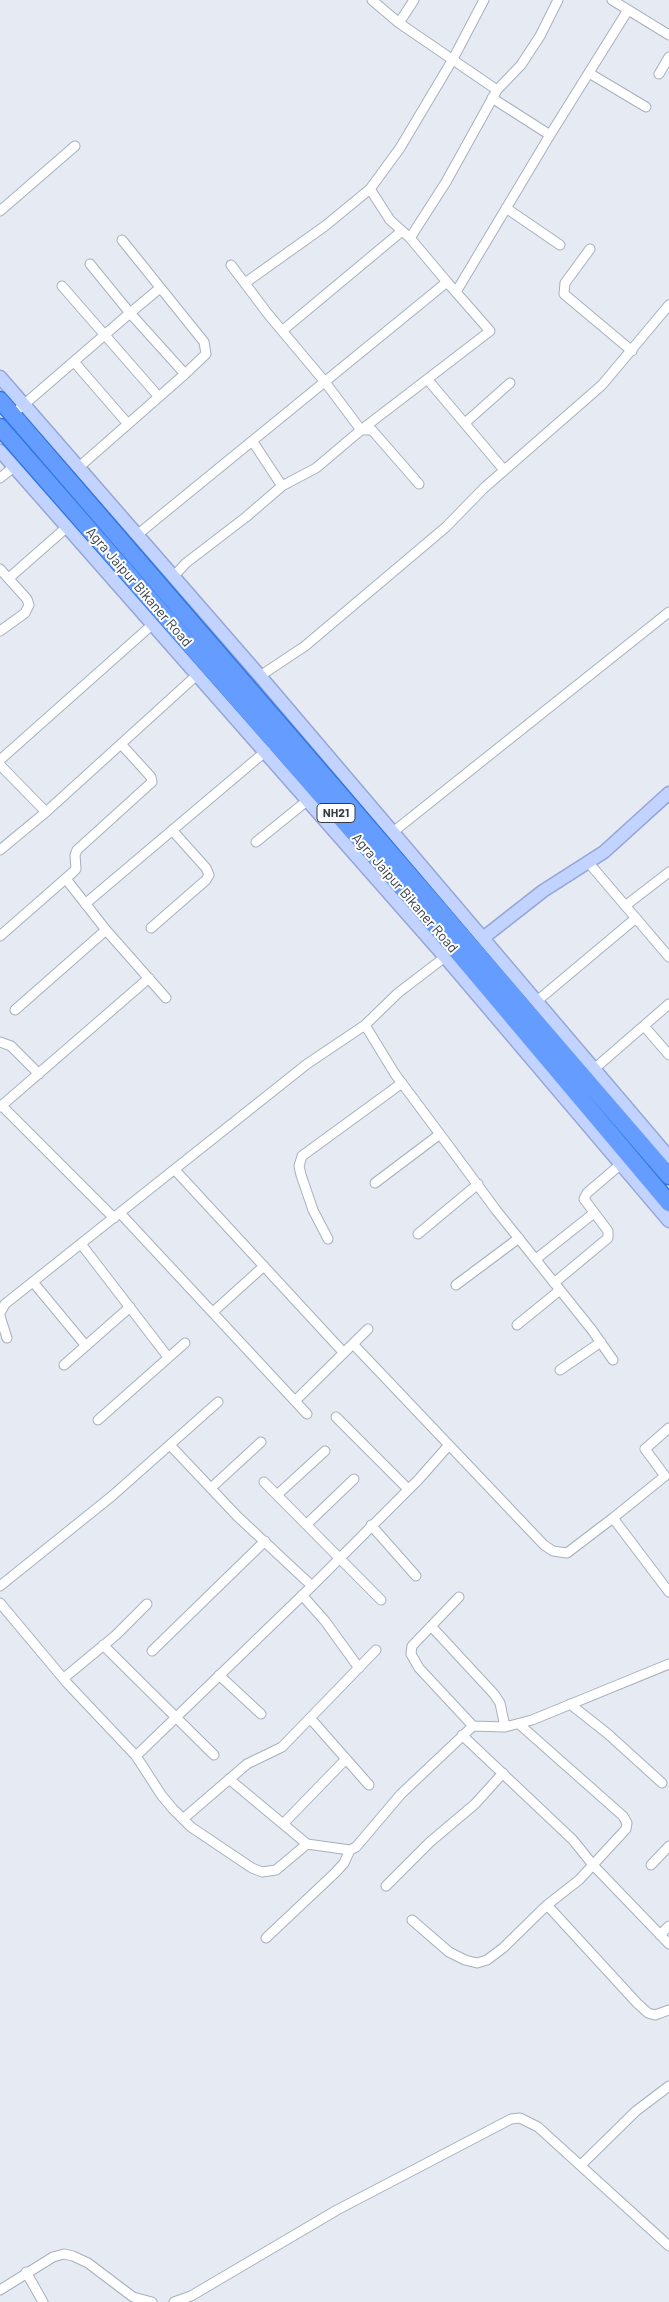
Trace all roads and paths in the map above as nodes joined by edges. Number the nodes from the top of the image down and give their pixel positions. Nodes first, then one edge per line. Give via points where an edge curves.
1 (372, 0) edge
2 (414, 0) edge
3 (484, 0) edge
4 (558, 0) edge
5 (612, 0) edge
6 (628, 10) junction
7 (399, 23) junction
8 (669, 35) edge
9 (669, 57) edge
10 (453, 59) junction
11 (589, 73) junction
12 (659, 74) dead end
13 (494, 94) junction
14 (646, 107) dead end
15 (550, 135) junction
16 (75, 146) dead end
17 (370, 189) junction
18 (506, 208) junction
19 (0, 211) edge
20 (402, 231) junction
21 (410, 238) junction
22 (122, 240) dead end
23 (560, 244) dead end
24 (590, 248) dead end
25 (90, 264) dead end
26 (231, 265) dead end
27 (448, 282) junction
28 (245, 283) junction
29 (62, 286) dead end
30 (160, 288) junction
31 (456, 292) junction
32 (669, 305) edge
33 (130, 313) junction
34 (282, 331) junction
35 (106, 335) junction
36 (632, 351) junction
37 (75, 363) junction
38 (185, 374) junction
39 (0, 378) edge
40 (428, 380) junction
41 (325, 382) junction
42 (510, 384) dead end
43 (159, 397) junction
44 (0, 400) edge
45 (18, 410) junction
46 (128, 424) junction
47 (465, 424) junction
48 (0, 427) edge
49 (361, 430) junction
50 (253, 442) junction
51 (0, 451) edge
52 (14, 467) junction
53 (79, 467) junction
54 (504, 470) junction
55 (0, 478) edge
56 (419, 484) dead end
57 (282, 486) junction
58 (67, 527) junction
59 (138, 535) junction
60 (0, 569) edge
61 (174, 576) junction
62 (9, 578) junction
63 (669, 612) edge
64 (153, 624) junction
65 (0, 631) edge
66 (198, 674) junction
67 (260, 676) junction
68 (121, 744) junction
69 (266, 751) junction
70 (0, 760) edge
71 (0, 764) edge
72 (669, 793) edge
73 (308, 800) junction
74 (46, 812) junction
75 (172, 830) junction
76 (393, 832) junction
77 (256, 842) dead end
78 (0, 850) edge
79 (588, 862) junction
80 (669, 872) edge
81 (66, 879) junction
82 (85, 904) junction
83 (625, 906) junction
84 (636, 918) junction
85 (151, 928) dead end
86 (106, 930) junction
87 (0, 936) edge
88 (483, 938) junction
89 (445, 957) junction
90 (669, 957) edge
91 (149, 978) junction
92 (166, 998) dead end
93 (537, 1001) junction
94 (669, 1004) edge
95 (15, 1010) dead end
96 (364, 1025) junction
97 (644, 1026) junction
98 (0, 1042) edge
99 (669, 1055) edge
100 (594, 1069) junction
101 (39, 1074) junction
102 (402, 1083) junction
103 (1, 1107) edge
104 (440, 1134) junction
105 (669, 1158) edge
106 (621, 1164) junction
107 (175, 1170) junction
108 (669, 1176) edge
109 (376, 1183) dead end
110 (478, 1184) junction
111 (669, 1203) edge
112 (594, 1213) junction
113 (117, 1216) junction
114 (669, 1221) edge
115 (418, 1234) dead end
116 (519, 1238) junction
117 (328, 1239) dead end
118 (81, 1244) junction
119 (536, 1259) junction
120 (264, 1266) junction
121 (33, 1282) junction
122 (456, 1285) dead end
123 (557, 1286) junction
124 (130, 1307) junction
125 (213, 1312) junction
126 (0, 1314) edge
127 (517, 1325) dead end
128 (368, 1329) dead end
129 (7, 1338) dead end
130 (601, 1342) junction
131 (185, 1343) dead end
132 (352, 1344) junction
133 (86, 1346) junction
134 (344, 1353) junction
135 (168, 1357) junction
136 (613, 1360) dead end
137 (64, 1365) dead end
138 (560, 1370) dead end
139 (295, 1401) junction
140 (218, 1402) dead end
141 (307, 1414) dead end
142 (336, 1416) dead end
143 (98, 1420) dead end
144 (669, 1428) edge
145 (261, 1442) dead end
146 (170, 1445) junction
147 (449, 1446) junction
148 (325, 1451) dead end
149 (354, 1479) dead end
150 (264, 1482) dead end
151 (210, 1488) junction
152 (408, 1489) junction
153 (277, 1495) junction
154 (612, 1518) junction
155 (307, 1524) junction
156 (371, 1525) junction
157 (265, 1541) junction
158 (340, 1557) junction
159 (416, 1576) dead end
160 (0, 1586) edge
161 (312, 1586) junction
162 (669, 1592) edge
163 (302, 1596) junction
164 (459, 1597) dead end
165 (382, 1600) dead end
166 (0, 1603) edge
167 (147, 1604) dead end
168 (431, 1626) junction
169 (103, 1645) junction
170 (376, 1650) dead end
171 (152, 1651) dead end
172 (359, 1668) junction
173 (667, 1668) edge
174 (219, 1675) junction
175 (64, 1678) junction
176 (570, 1704) junction
177 (261, 1714) dead end
178 (176, 1717) junction
179 (310, 1718) junction
180 (519, 1724) junction
181 (473, 1726) junction
182 (505, 1727) junction
183 (462, 1735) junction
184 (214, 1754) dead end
185 (136, 1756) junction
186 (346, 1759) junction
187 (503, 1773) junction
188 (229, 1779) junction
189 (662, 1783) dead end
190 (369, 1785) dead end
191 (183, 1819) junction
192 (283, 1824) junction
193 (307, 1844) junction
194 (669, 1846) edge
195 (350, 1850) junction
196 (593, 1865) junction
197 (651, 1865) dead end
198 (386, 1886) dead end
199 (547, 1905) junction
200 (412, 1920) dead end
201 (669, 1926) edge
202 (660, 1935) junction
203 (266, 1938) dead end
204 (669, 1944) edge
205 (668, 2012) edge
206 (669, 2086) edge
207 (580, 2165) junction
208 (669, 2246) edge
209 (26, 2272) junction
210 (0, 2290) edge
211 (133, 2297) junction
212 (44, 2302) edge
213 (124, 2302) edge
214 (152, 2302) edge
215 (174, 2302) edge

1 - 7 street
2 - 7 street
3 - 10 street
4 - 13 street via 521,66
5 - 6 street
6 - 8 street
6 - 11 street
7 - 10 street
9 - 12 street
10 - 13 street
10 - 17 street via 400,148
11 - 14 street
11 - 15 street
13 - 15 street
13 - 21 street via 446,182
15 - 18 street
16 - 19 street
17 - 20 street via 390,220
17 - 28 street via 325,226
18 - 23 street
18 - 31 street
20 - 21 street
20 - 34 street
21 - 27 street
22 - 30 street
24 - 36 street via 565,282 564,294
25 - 33 street
26 - 28 street
27 - 31 street
27 - 41 street
28 - 34 street
29 - 35 street
30 - 33 street
30 - 38 street via 206,348 202,358
31 - 40 street via 490,331
32 - 36 street
33 - 35 street
33 - 38 street
34 - 41 street
35 - 37 street
35 - 43 street
36 - 54 street via 602,385
37 - 45 street
37 - 46 street
38 - 43 street
39 - 45 street
40 - 47 street
40 - 49 street
41 - 49 street
41 - 50 street
42 - 47 street
43 - 46 street
44 - 45 highway, Agra Jaipur Bikaner Road / NH21
45 - 53 street
45 - 108 highway, Agra Jaipur Bikaner Road / NH21
46 - 53 street
47 - 54 street
48 - 111 highway, Agra Jaipur Bikaner Road / NH21 via 455,949
49 - 56 street via 372,430
49 - 57 street via 316,468
50 - 57 street
50 - 59 street
51 - 52 street
52 - 55 street
52 - 58 street
53 - 59 street
54 - 67 street via 446,527 361,600 305,646
57 - 61 street
58 - 62 street
58 - 64 street
59 - 61 street
60 - 62 street
61 - 67 street
62 - 65 street via 29,605 24,613
63 - 76 street
64 - 66 street
64 - 70 street
66 - 68 street
66 - 69 street
67 - 76 street
68 - 74 street
68 - 81 street via 152,782 78,850 76,868
69 - 73 street
69 - 75 street
71 - 74 street
72 - 79 street via 604,852
73 - 77 street
73 - 89 street
74 - 78 street
75 - 82 street
75 - 85 street via 209,875
76 - 88 street
79 - 83 street
79 - 88 street via 543,891
80 - 83 street
81 - 82 street
81 - 87 street
82 - 86 street
83 - 84 street
84 - 90 street
84 - 93 street
86 - 91 street
86 - 95 street
88 - 93 street
89 - 96 street via 398,993
89 - 106 street
91 - 92 street
91 - 101 street
93 - 100 street
94 - 97 street
96 - 102 street
96 - 107 street via 308,1064
97 - 99 street
97 - 100 street
98 - 101 street via 11,1046
100 - 105 street
101 - 103 street
102 - 104 street
102 - 117 street via 302,1156 301,1175 313,1210
103 - 113 street
104 - 109 street
104 - 110 street
106 - 112 street via 584,1196
106 - 114 street
107 - 113 street
107 - 120 street
110 - 115 street
110 - 116 street
112 - 119 street
112 - 123 street via 608,1231 608,1238
113 - 118 street
113 - 125 street
116 - 119 street
116 - 122 street
118 - 121 street
118 - 124 street
119 - 123 street
120 - 125 street
120 - 134 street
121 - 126 street via 6,1304
121 - 133 street
123 - 127 street
123 - 130 street
124 - 133 street
124 - 135 street
125 - 139 street
126 - 129 street
128 - 132 street
130 - 136 street
130 - 138 street
131 - 135 street
132 - 134 street
132 - 147 street
133 - 137 street
134 - 139 street
135 - 143 street
139 - 141 street
140 - 146 street
142 - 152 street
144 - 154 street via 646,1449 665,1476
145 - 151 street
146 - 151 street
146 - 160 street
147 - 152 street
147 - 154 street via 553,1551 567,1553
148 - 153 street
149 - 155 street
150 - 153 street
151 - 157 street
152 - 156 street
153 - 155 street
154 - 162 street
155 - 158 street
156 - 158 street
156 - 159 street
157 - 161 street
157 - 171 street
158 - 161 street
158 - 165 street
161 - 163 street
163 - 172 street via 325,1621
163 - 174 street
164 - 168 street
166 - 175 street
167 - 169 street
168 - 181 street via 412,1646 411,1654 419,1668
168 - 182 street via 494,1694 500,1703
169 - 175 street
169 - 178 street
170 - 172 street
172 - 179 street
173 - 176 street
174 - 177 street
174 - 178 street
175 - 185 street
176 - 180 street
176 - 189 street
178 - 184 street
178 - 185 street
179 - 186 street
179 - 188 street via 282,1747 246,1764
180 - 182 street
180 - 196 street via 628,1823 619,1839
181 - 182 street
181 - 183 street
183 - 187 street
183 - 195 street via 401,1794 359,1845
185 - 191 street via 162,1796
186 - 190 street
186 - 192 street
187 - 196 street via 573,1840
187 - 198 street via 475,1804 430,1842
188 - 191 street
188 - 192 street
191 - 193 street via 221,1848 262,1872 276,1870
192 - 193 street
193 - 195 street
194 - 197 street
195 - 203 street via 336,1872
196 - 199 street
196 - 202 street
199 - 200 street via 503,1948 477,1963 449,1952
199 - 205 street via 648,2013
201 - 202 street
202 - 204 street
206 - 207 street via 636,2111
207 - 208 street
207 - 215 street via 538,2127 520,2118 511,2119 337,2210 191,2296
209 - 210 street
209 - 211 street via 52,2257 73,2256 88,2263
209 - 212 street
211 - 213 street
211 - 214 street

